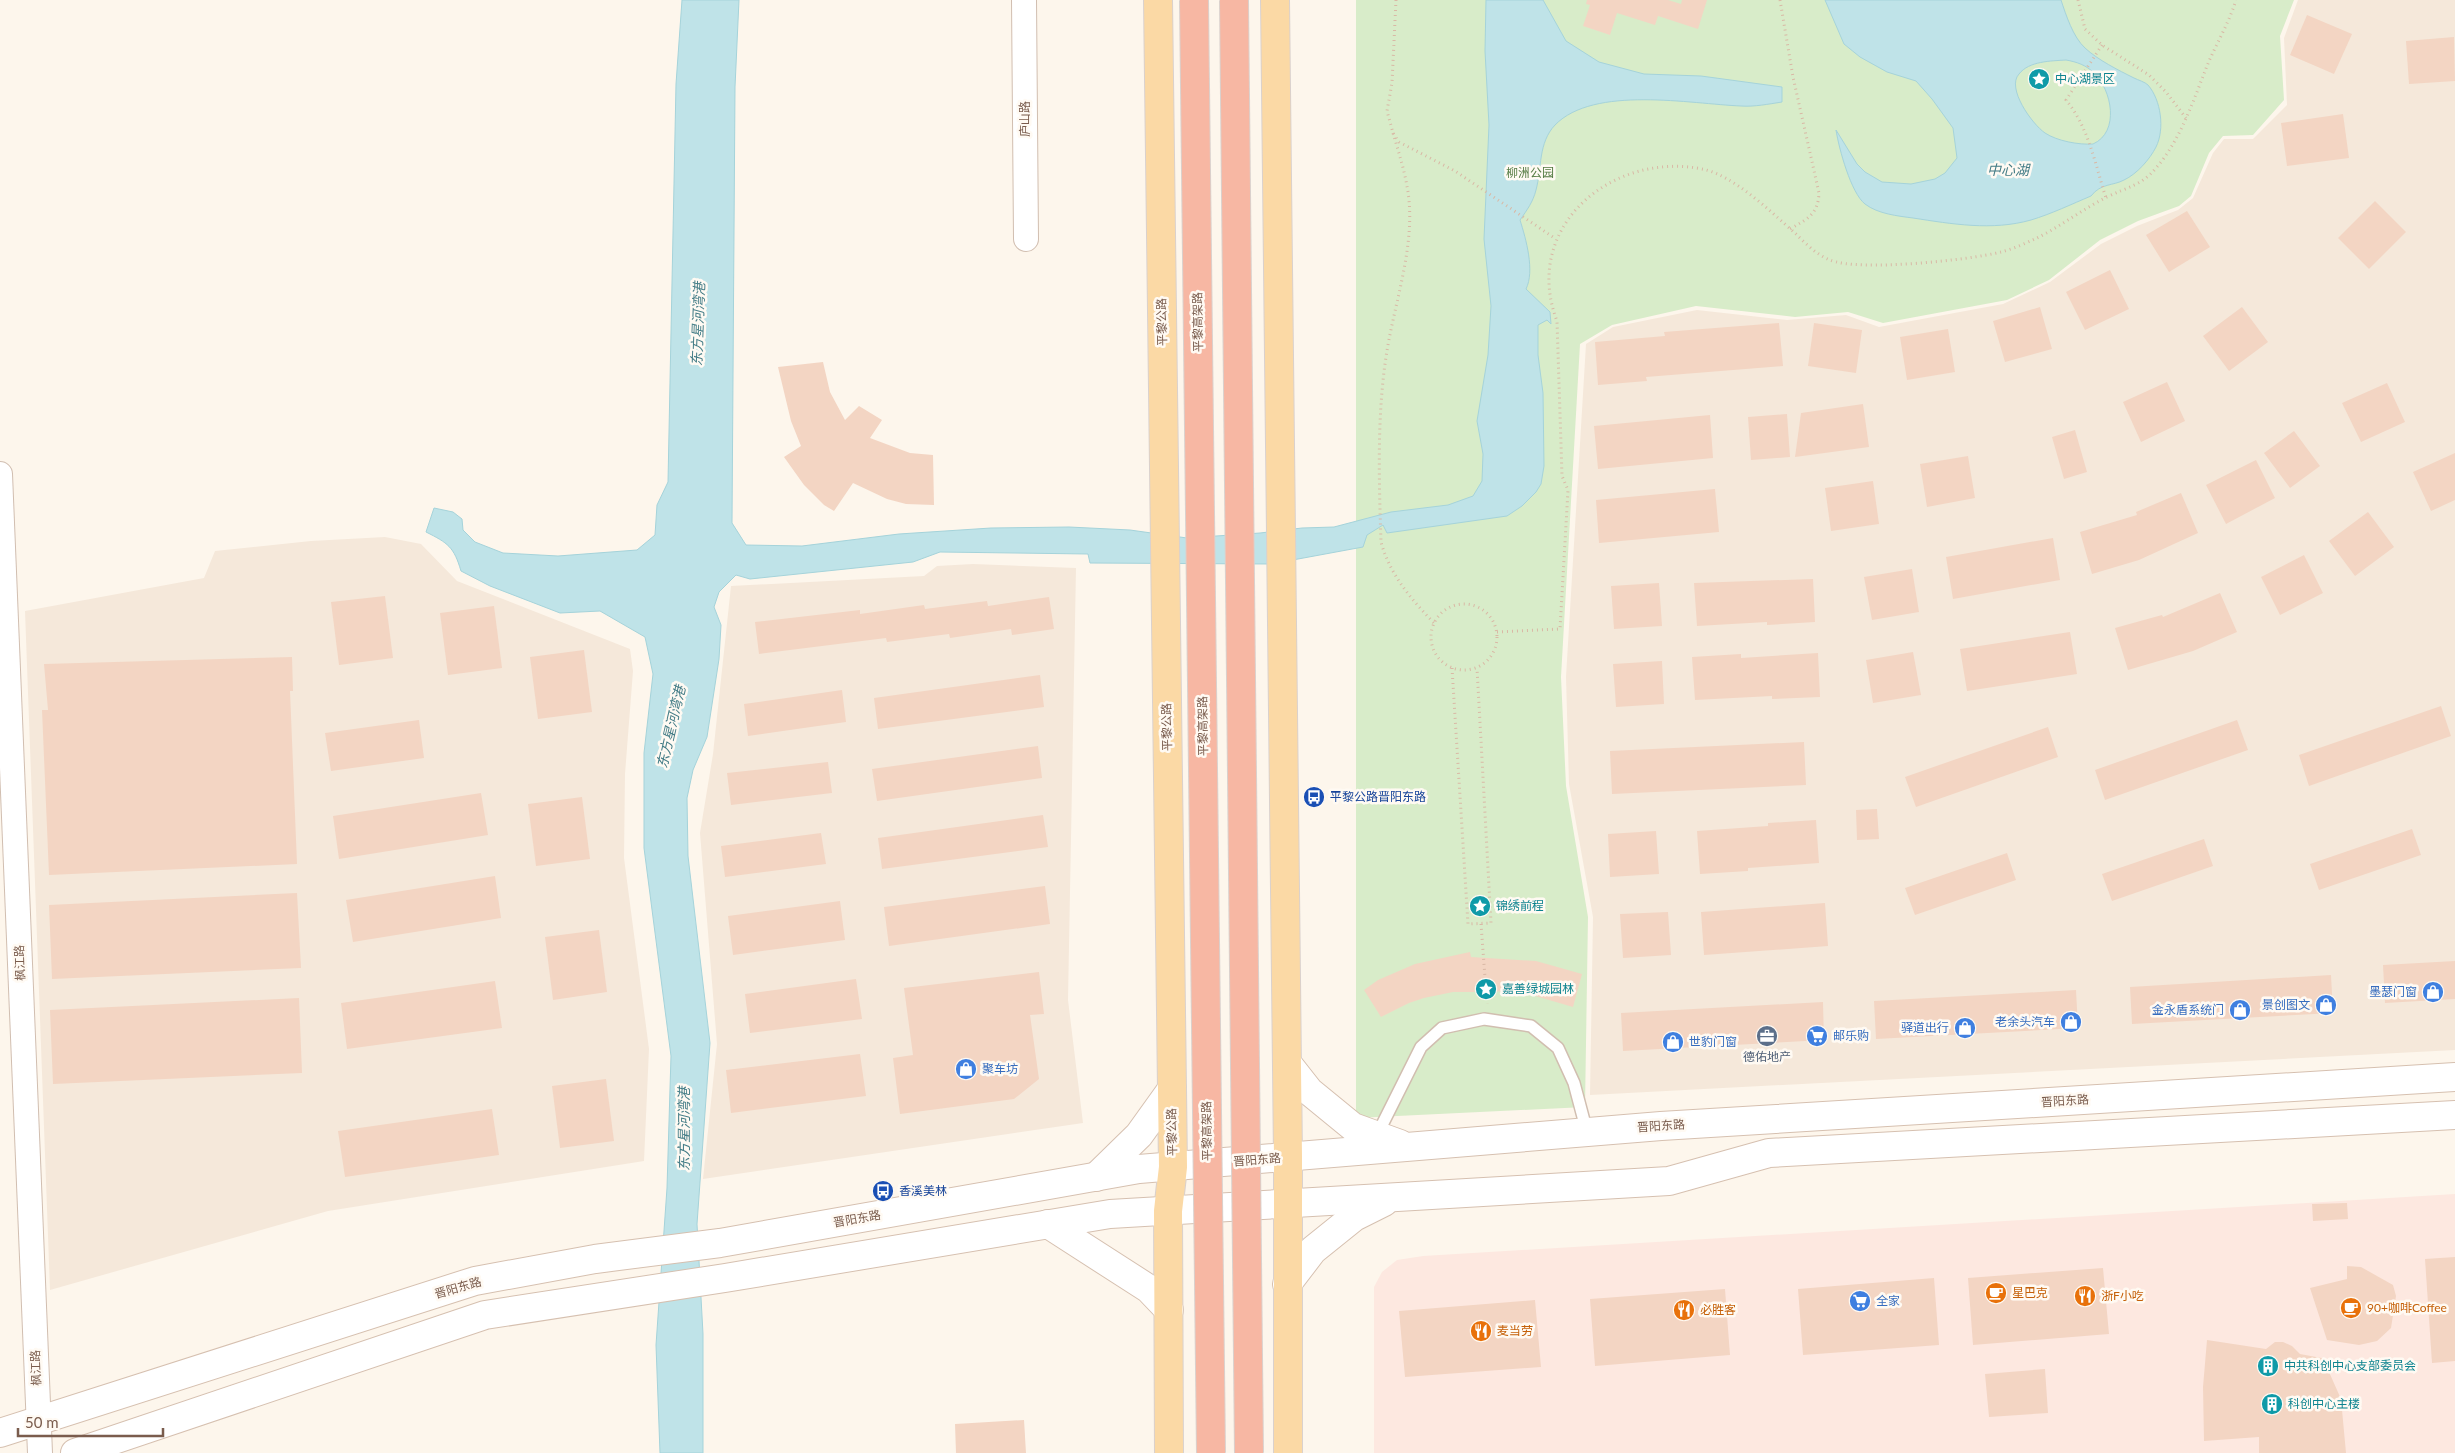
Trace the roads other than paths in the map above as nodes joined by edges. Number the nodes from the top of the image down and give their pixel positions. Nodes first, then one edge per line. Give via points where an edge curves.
1 (1024, 0) edge
2 (1158, 0) edge
3 (1194, 0) edge
4 (1234, 0) edge
5 (1275, 0) edge
6 (1026, 239) dead end
7 (0, 474) edge
8 (1287, 1063) junction
9 (2455, 1077) edge
10 (1172, 1089) junction
11 (2455, 1115) edge
12 (1587, 1132) junction
13 (1377, 1135) junction
14 (1408, 1147) junction
15 (1288, 1157) junction
16 (1173, 1167) junction
17 (1096, 1177) junction
18 (1396, 1197) junction
19 (1286, 1204) junction
20 (1168, 1211) junction
21 (1048, 1224) junction
22 (1287, 1284) junction
23 (1169, 1310) junction
24 (38, 1421) junction
25 (0, 1433) edge
26 (40, 1453) edge
27 (75, 1453) edge
28 (1169, 1453) edge
29 (1211, 1453) edge
30 (1249, 1453) edge
31 (1288, 1453) edge

1 - 6 street, 庐山路
2 - 10 main road, 平黎公路
3 - 29 highway, 平黎高架路, bridge
4 - 30 highway, bridge
5 - 8 main road
7 - 24 street, 枫江路
8 - 13 main road via 1308,1090 1353,1127
8 - 15 main road
9 - 12 main road, 晋阳东路
10 - 16 main road, 平黎公路
10 - 17 main road via 1139,1135
11 - 18 main road via 1769,1153 1669,1181
12 - 13 lane via 1574,1082 1558,1048 1531,1026 1488,1020 1442,1028 1421,1047
12 - 14 main road, 晋阳东路
13 - 14 main road
14 - 15 main road, 晋阳东路
15 - 16 main road, 晋阳东路
15 - 19 main road
16 - 17 main road, 晋阳东路
16 - 20 main road, 平黎公路
17 - 24 main road, 晋阳东路 via 720,1243 594,1259 475,1281
18 - 19 main road
18 - 22 main road via 1354,1217 1313,1250
19 - 20 main road
19 - 22 main road
20 - 21 main road via 1110,1214
20 - 23 main road, 平黎公路
21 - 23 main road via 1149,1288
21 - 27 main road via 485,1315
22 - 31 main road
23 - 28 main road, 平黎公路
24 - 25 main road, 晋阳东路
24 - 26 street, 枫江路

